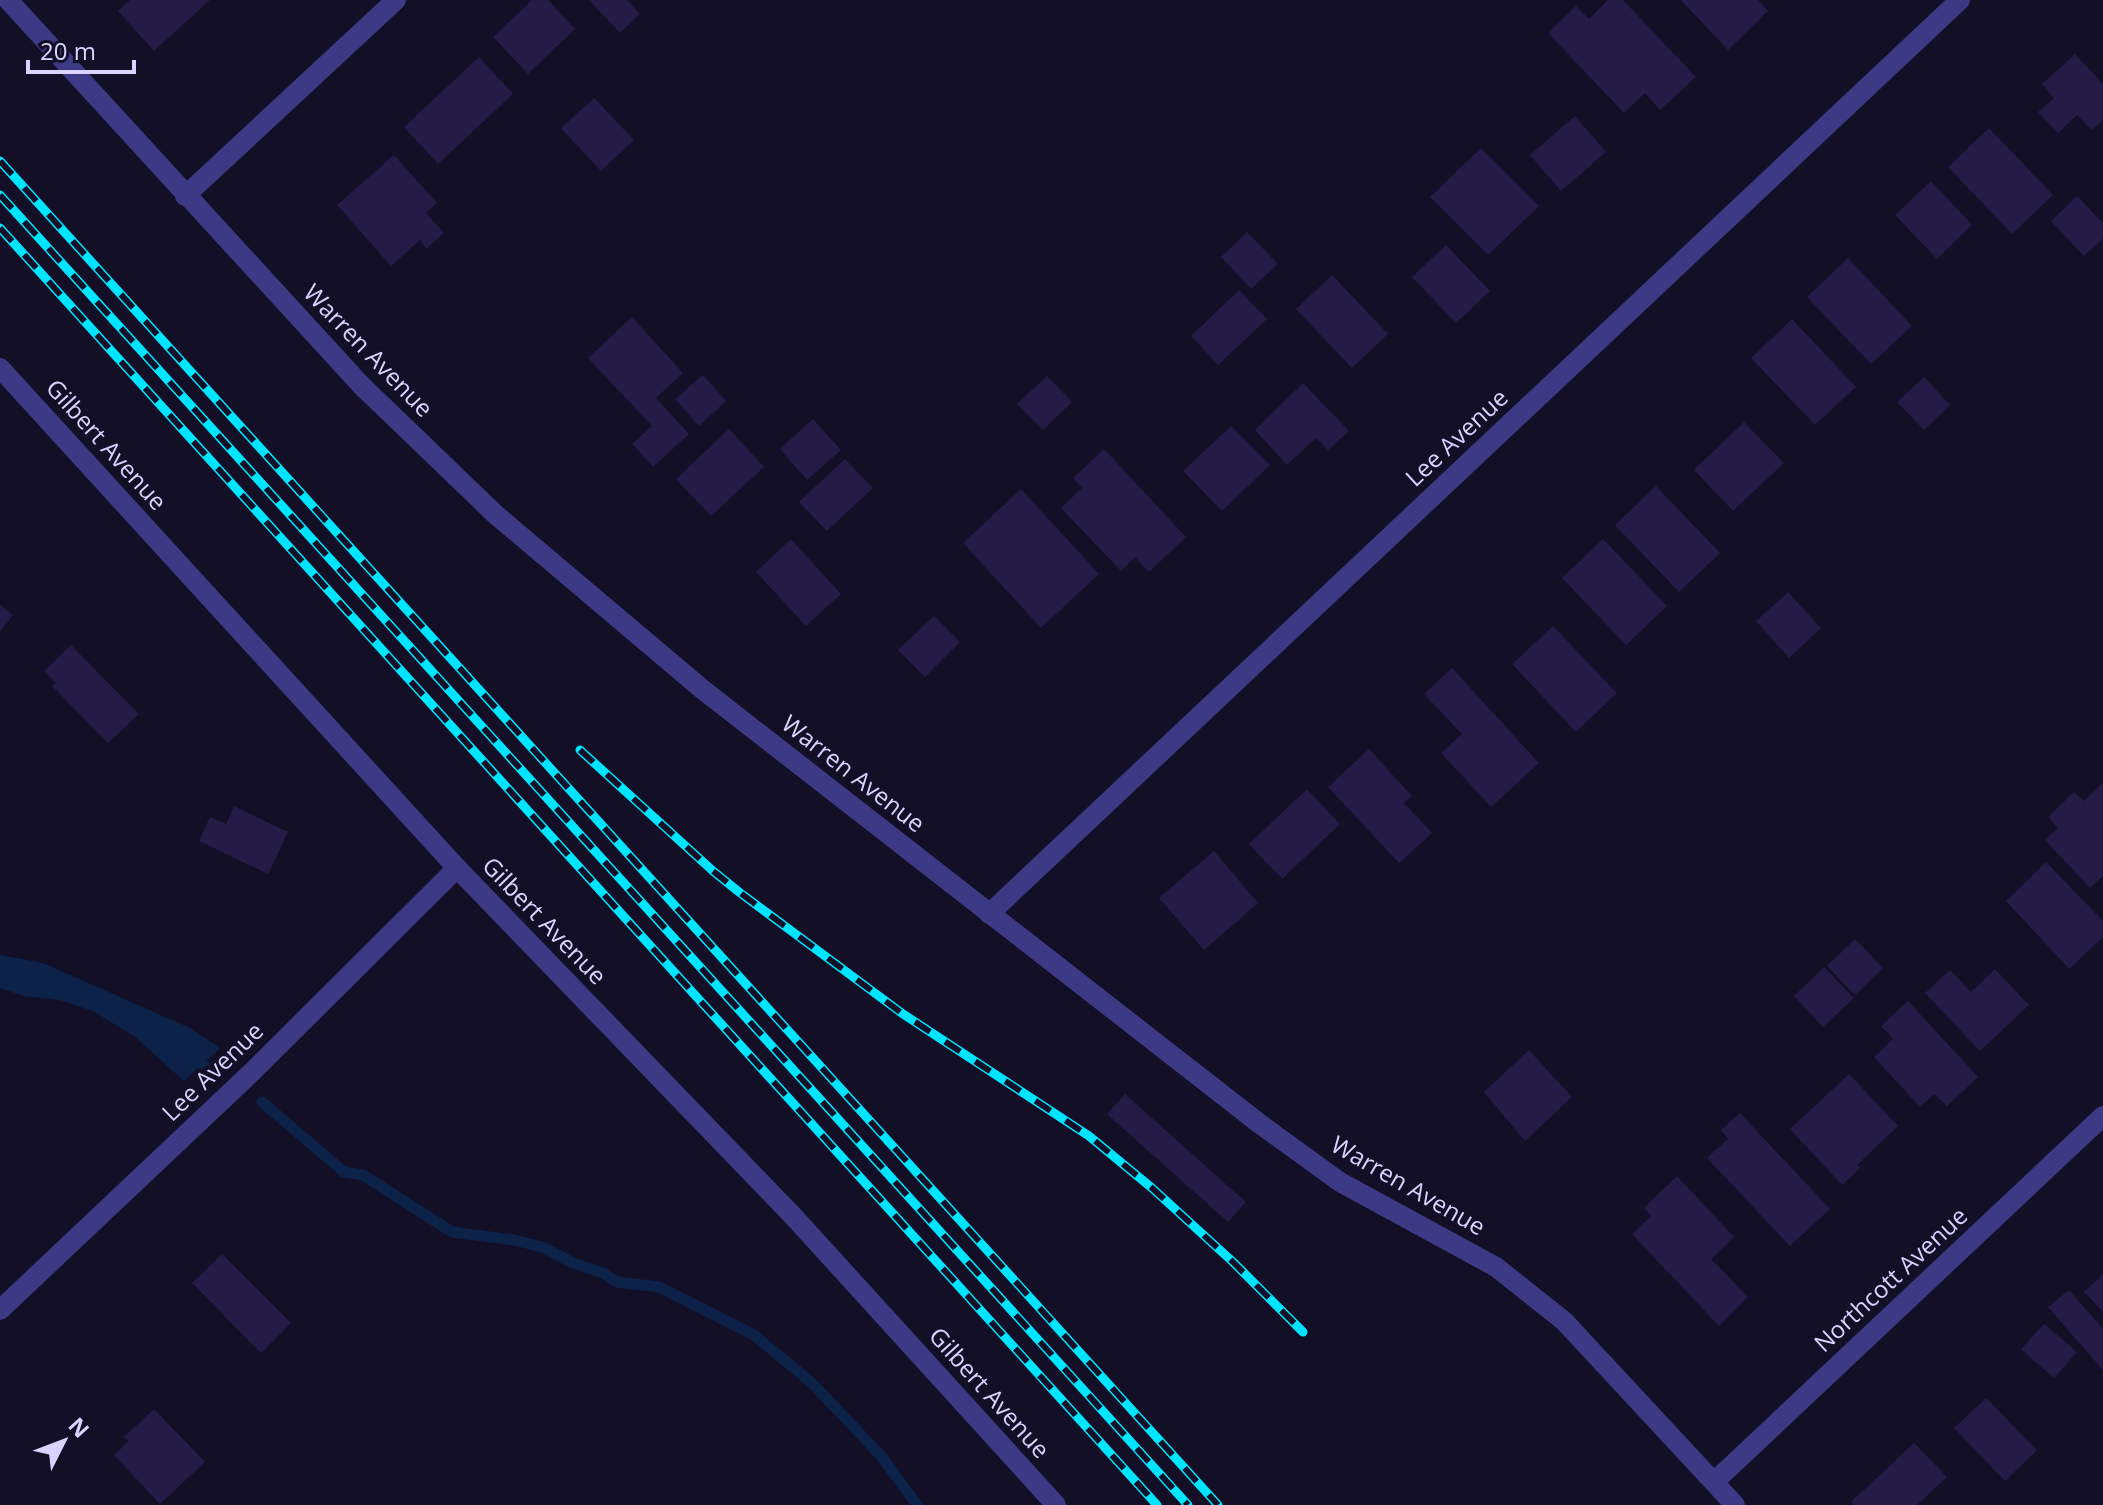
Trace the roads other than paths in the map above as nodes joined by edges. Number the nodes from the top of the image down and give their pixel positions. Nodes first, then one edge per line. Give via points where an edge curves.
1 (8, 0) edge
2 (396, 0) edge
3 (1960, 0) edge
4 (185, 196) junction
5 (0, 368) edge
6 (457, 868) junction
7 (989, 914) junction
8 (2103, 1116) edge
9 (0, 1310) edge
10 (1714, 1482) junction
11 (1056, 1505) edge
12 (1735, 1505) edge

1 - 4 street, Warren Avenue
2 - 4 street
3 - 7 street, Lee Avenue
4 - 7 street, Warren Avenue via 361,385 495,514 702,689
5 - 6 street, Gilbert Avenue
6 - 9 street, Lee Avenue via 251,1073
6 - 11 street, Gilbert Avenue via 794,1217
7 - 10 street, Warren Avenue via 1340,1182 1496,1267 1564,1321
8 - 10 street, Northcott Avenue
10 - 12 street, Warren Avenue

